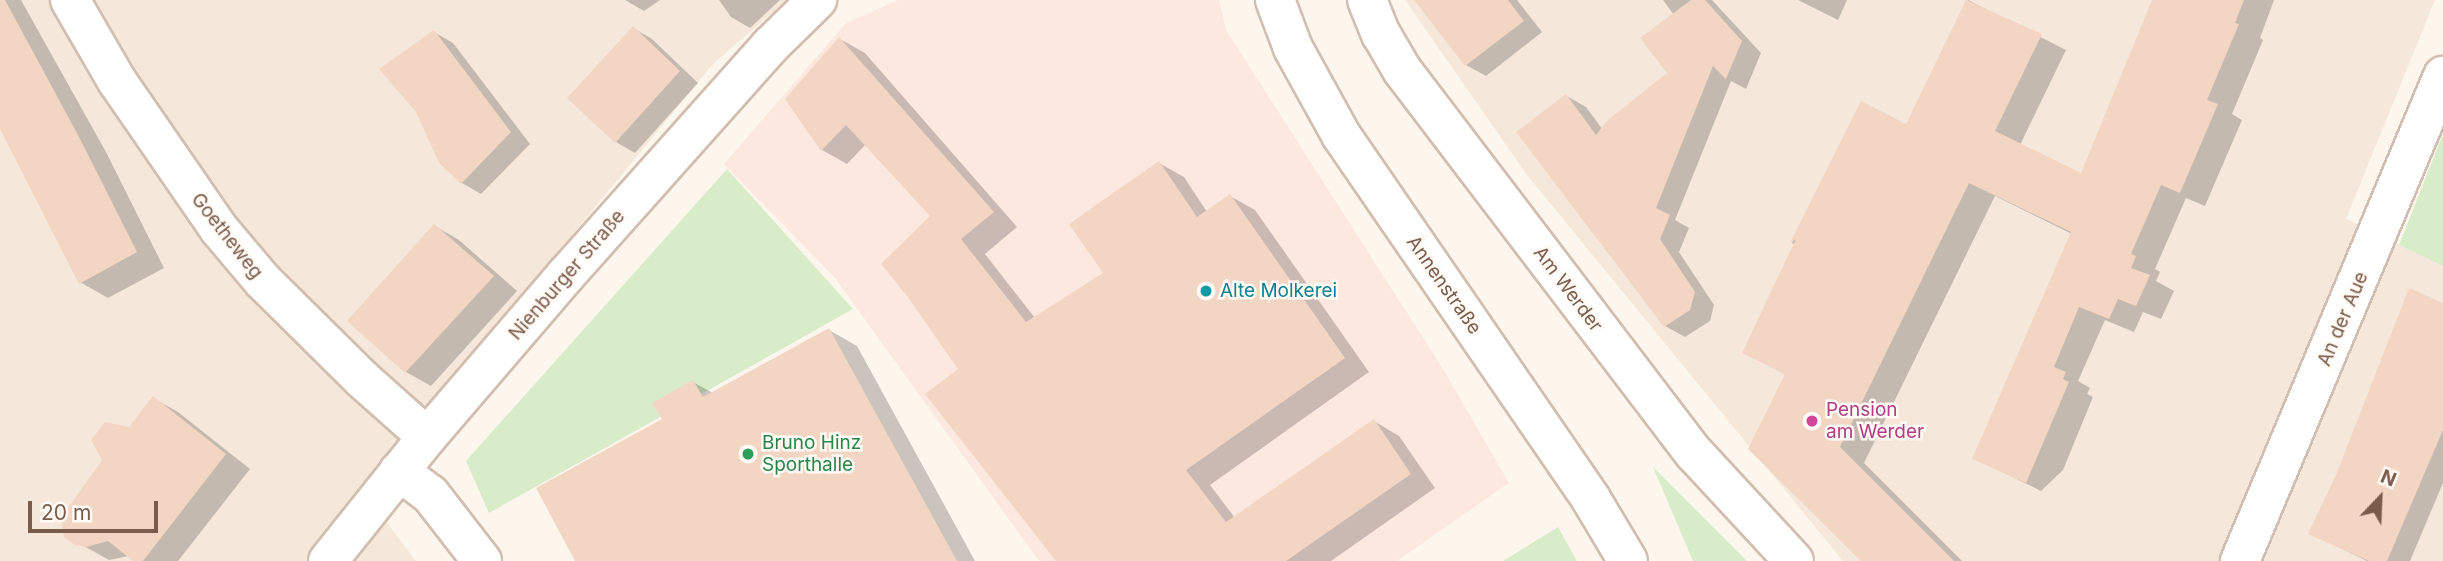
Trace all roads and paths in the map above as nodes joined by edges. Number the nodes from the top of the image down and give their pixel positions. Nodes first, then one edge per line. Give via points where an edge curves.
1 (70, 0) edge
2 (817, 0) edge
3 (1275, 0) edge
4 (1367, 0) edge
5 (2443, 76) edge
6 (427, 437) junction
7 (400, 471) junction
8 (328, 561) edge
9 (482, 561) edge
10 (1628, 561) edge
11 (1794, 561) edge
12 (2240, 561) edge

1 - 6 street, Goetheweg via 117,81 219,229 272,290
2 - 6 street, Nienburger Straße via 678,148
3 - 10 street, Annenstraße via 1293,48 1341,135 1591,499
4 - 11 street, Am Werder via 1381,34 1410,81 1694,453
5 - 12 street, An der Aue
6 - 7 street, Nienburger Straße
7 - 8 street, Nienburger Straße
7 - 9 street via 429,494

